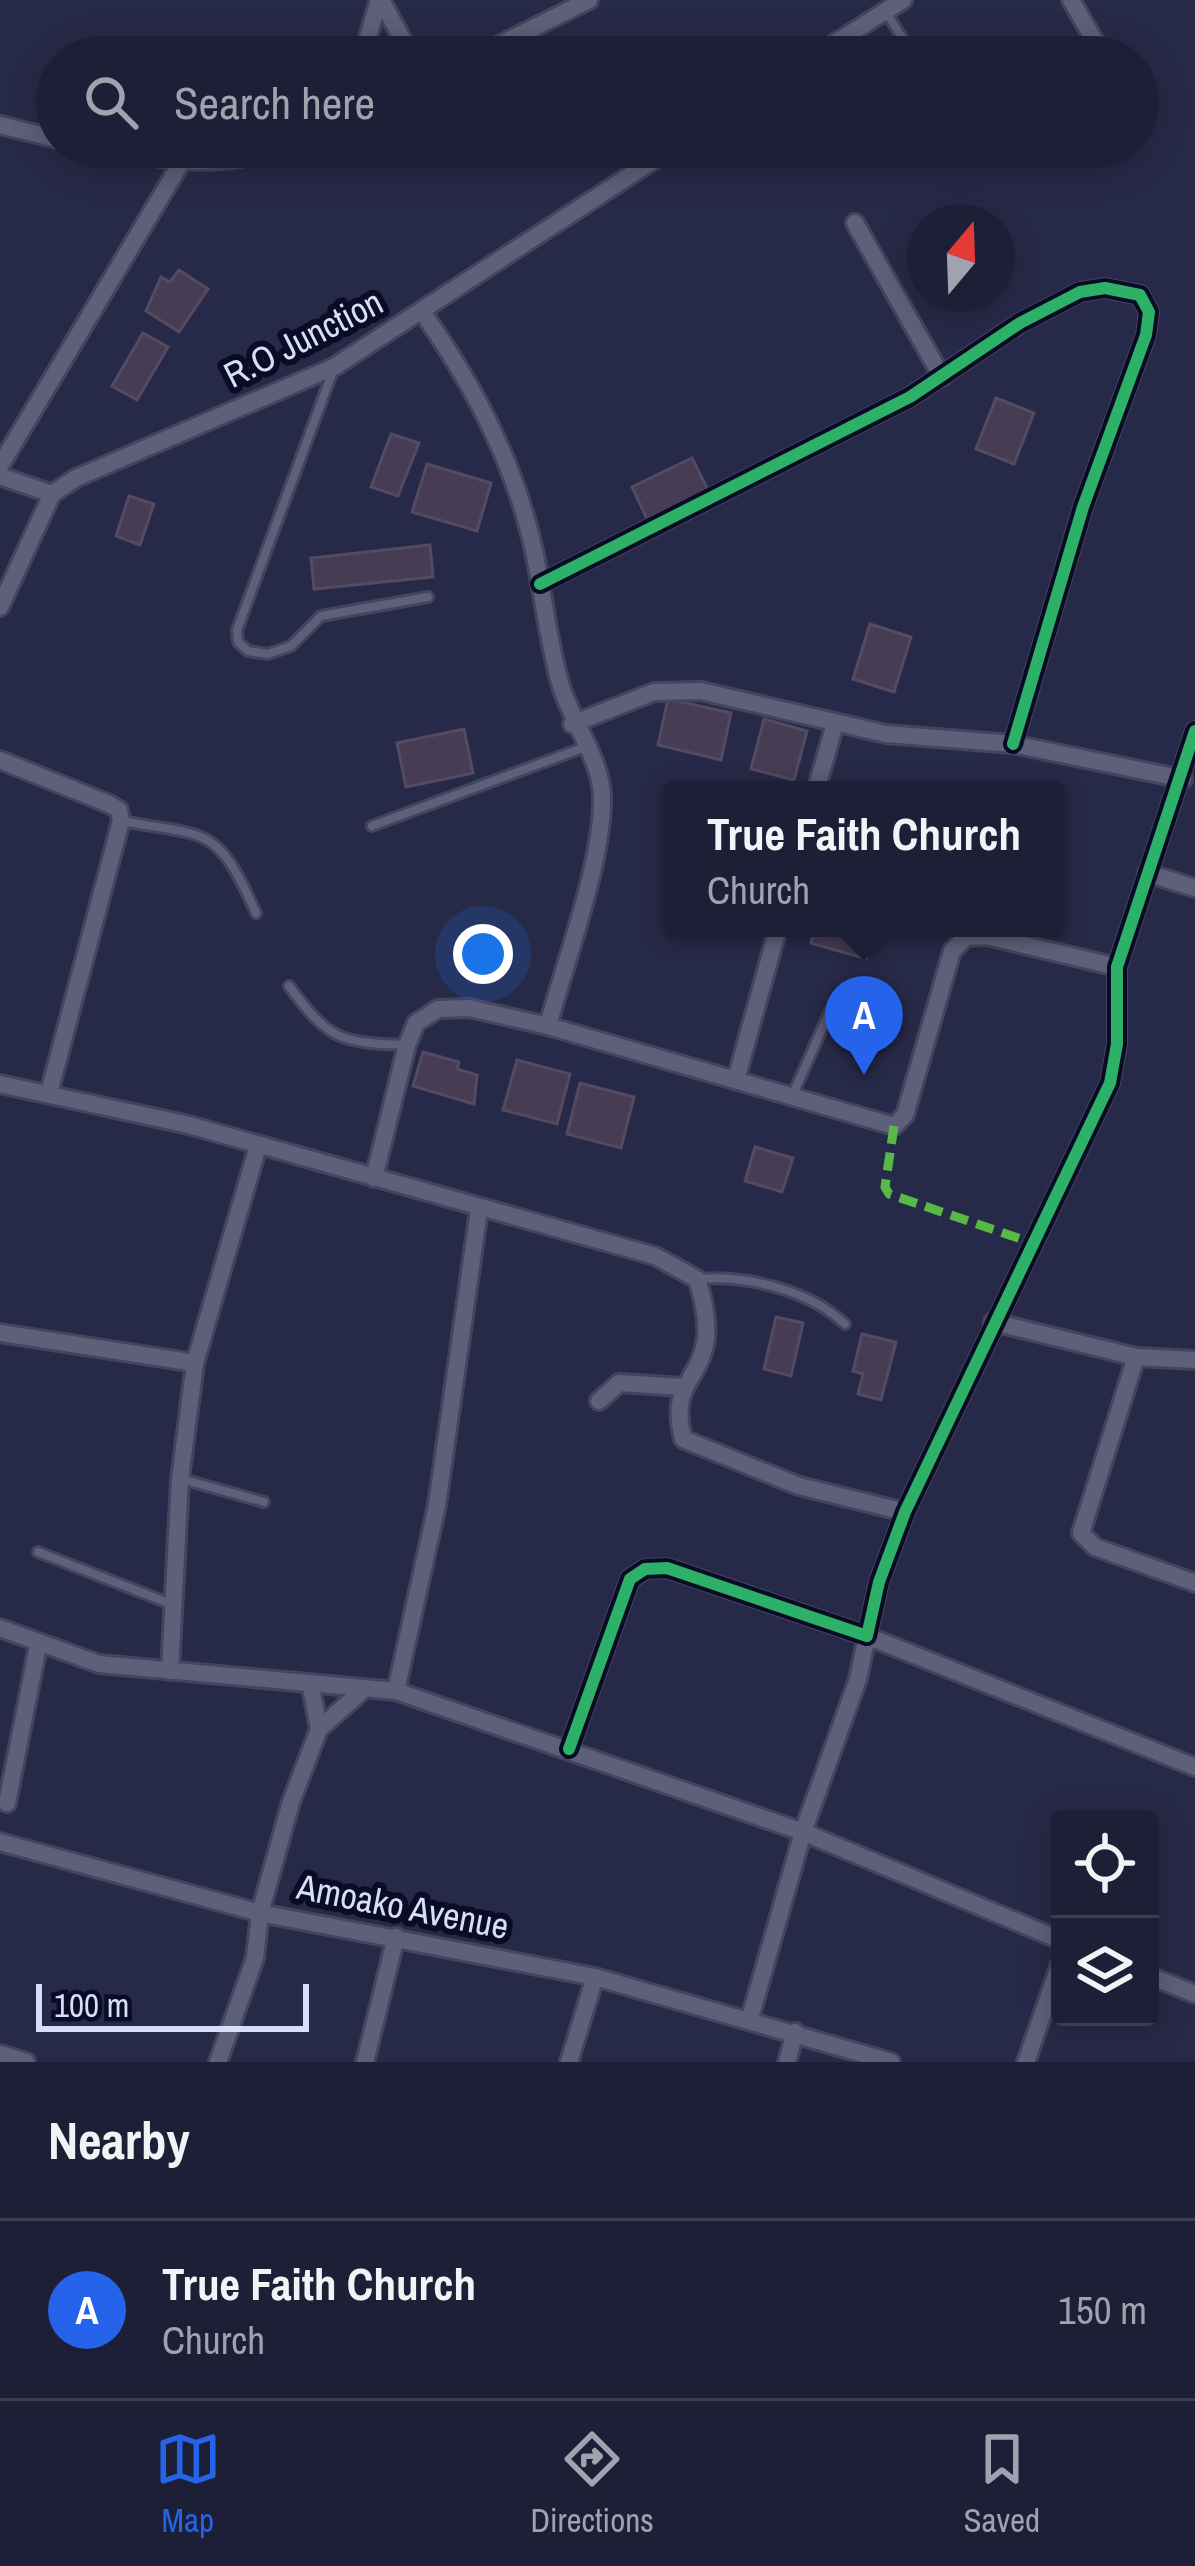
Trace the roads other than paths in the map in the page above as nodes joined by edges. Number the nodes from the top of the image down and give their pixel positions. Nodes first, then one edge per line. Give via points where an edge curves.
1 (380, 0) edge
2 (589, 0) edge
3 (903, 0) edge
4 (1071, 0) edge
5 (885, 11) junction
6 (369, 36) edge
7 (400, 36) edge
8 (517, 36) edge
9 (846, 36) edge
10 (901, 36) edge
11 (1092, 36) edge
12 (1, 127) edge
13 (36, 134) edge
14 (178, 168) edge
15 (642, 168) edge
16 (855, 223) dead end
17 (423, 314) junction
18 (334, 367) junction
19 (942, 377) junction
20 (0, 466) edge
21 (0, 476) edge
22 (52, 494) junction
23 (540, 584) junction
24 (428, 597) dead end
25 (0, 607) edge
26 (572, 724) junction
27 (835, 724) junction
28 (1195, 731) edge
29 (1013, 745) junction
30 (584, 747) junction
31 (0, 760) edge
32 (1183, 779) junction
33 (819, 781) edge
34 (121, 821) junction
35 (372, 826) dead end
36 (1147, 873) junction
37 (1195, 888) edge
38 (256, 913) dead end
39 (776, 937) edge
40 (966, 937) edge
41 (991, 937) edge
42 (1117, 967) junction
43 (289, 986) dead end
44 (830, 1011) dead end
45 (548, 1026) junction
46 (407, 1045) junction
47 (737, 1076) junction
48 (0, 1084) edge
49 (49, 1093) junction
50 (793, 1094) junction
51 (258, 1146) junction
52 (374, 1178) junction
53 (479, 1210) junction
54 (697, 1280) junction
55 (993, 1322) junction
56 (845, 1324) dead end
57 (0, 1333) edge
58 (1136, 1357) junction
59 (1195, 1360) edge
60 (195, 1364) junction
61 (684, 1387) junction
62 (599, 1401) dead end
63 (181, 1479) junction
64 (264, 1502) dead end
65 (905, 1512) junction
66 (38, 1552) dead end
67 (1195, 1583) edge
68 (174, 1605) junction
69 (0, 1628) edge
70 (867, 1636) junction
71 (38, 1646) junction
72 (170, 1671) junction
73 (311, 1687) junction
74 (364, 1689) junction
75 (396, 1691) junction
76 (319, 1729) junction
77 (568, 1749) junction
78 (1195, 1767) edge
79 (7, 1803) dead end
80 (803, 1832) junction
81 (0, 1842) edge
82 (260, 1913) junction
83 (1051, 1936) edge
84 (396, 1937) junction
85 (595, 1977) junction
86 (1159, 1980) edge
87 (1051, 1990) edge
88 (1195, 1994) edge
89 (750, 2018) junction
90 (795, 2032) junction
91 (0, 2054) edge
92 (26, 2062) edge
93 (218, 2062) edge
94 (365, 2062) edge
95 (569, 2062) edge
96 (787, 2062) edge
97 (891, 2062) edge
98 (1026, 2062) edge

1 - 6 street
1 - 7 street
2 - 8 street
3 - 5 street
4 - 11 street
5 - 9 street
5 - 10 lane
12 - 13 street
14 - 20 street
15 - 17 street, R.O Junction
16 - 19 street
17 - 18 street, R.O Junction
17 - 23 street via 468,378 502,449
18 - 22 street, R.O Junction
18 - 24 lane via 238,642 268,654 291,646 321,616
19 - 23 street
19 - 29 street via 1020,322 1081,292 1140,295 1149,312
21 - 22 street
22 - 25 street
23 - 26 street
26 - 27 street via 654,692 701,691
26 - 30 street
27 - 29 street
27 - 33 street
28 - 32 street
29 - 32 street
30 - 35 lane
30 - 45 street via 599,769 599,828
31 - 34 street via 109,803
32 - 36 street
34 - 38 lane via 219,843
34 - 49 street
36 - 37 street
36 - 42 street
39 - 47 street
40 - 50 street via 952,951 905,1115 894,1126
41 - 42 street
42 - 55 street via 1110,1083
43 - 46 lane via 332,1035
44 - 50 lane
45 - 46 street via 438,1009 416,1023
45 - 47 street
46 - 52 street
47 - 50 street
48 - 49 street
49 - 51 street
51 - 52 street
51 - 60 street
52 - 53 street
53 - 54 street via 592,1235
53 - 75 street via 437,1505
54 - 56 lane via 746,1281 812,1299
54 - 61 street via 706,1341
55 - 58 street
55 - 65 street
57 - 60 street
58 - 59 street
58 - 67 street via 1081,1534 1095,1547
60 - 63 street
61 - 62 street via 619,1383
61 - 65 street via 676,1409 683,1439 800,1486
63 - 64 lane
63 - 68 street
65 - 70 street
66 - 68 lane
68 - 72 street
69 - 71 street
70 - 77 street via 668,1568 645,1569 630,1579
70 - 78 street
70 - 80 street
71 - 72 street via 99,1664
71 - 79 street
72 - 73 street
73 - 74 street
73 - 76 street
74 - 75 street
74 - 76 street
75 - 77 street
76 - 82 street
77 - 80 street
80 - 83 street
80 - 89 street
81 - 82 street, Amoako Avenue
82 - 84 street, Amoako Avenue
82 - 93 street via 255,1958
84 - 85 street, Amoako Avenue
84 - 94 street
85 - 89 street, Amoako Avenue
85 - 95 street
86 - 88 street
87 - 98 street
89 - 90 street, Amoako Avenue
90 - 96 street
90 - 97 street, Amoako Avenue
91 - 92 street

